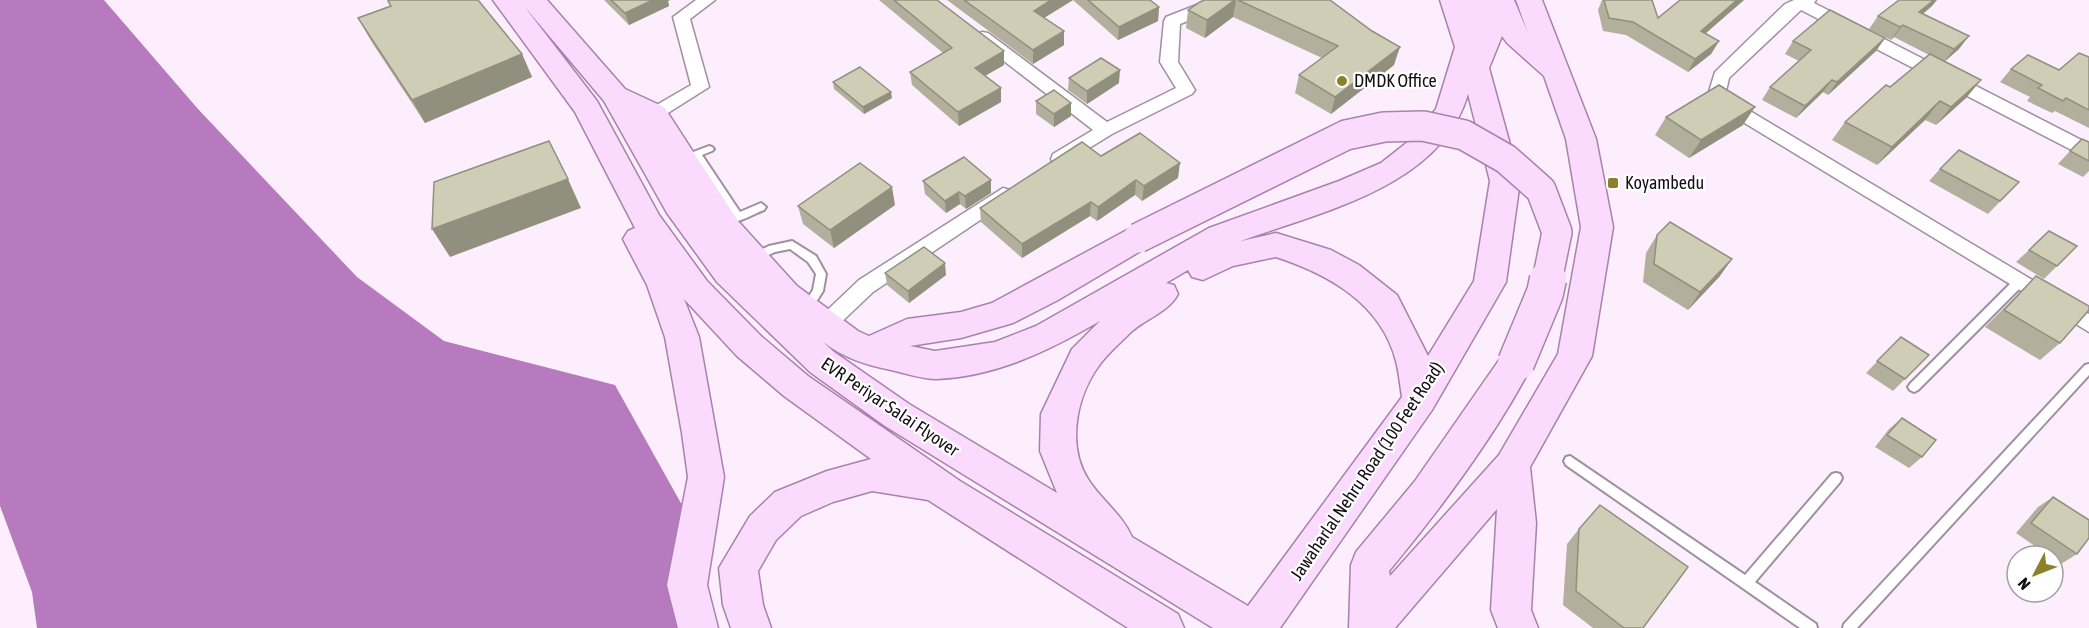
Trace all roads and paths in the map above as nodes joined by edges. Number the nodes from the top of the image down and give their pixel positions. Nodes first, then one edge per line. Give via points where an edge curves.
1 (506, 0) edge
2 (533, 0) edge
3 (707, 0) edge
4 (1224, 0) edge
5 (1453, 0) edge
6 (1477, 0) edge
7 (1501, 0) edge
8 (1529, 0) edge
9 (1772, 0) edge
10 (1800, 4) edge
11 (969, 28) edge
12 (1476, 47) junction
13 (1555, 71) junction
14 (601, 102) junction
15 (631, 127) junction
16 (1106, 130) junction
17 (2089, 152) edge
18 (1045, 169) edge
19 (1015, 188) edge
20 (761, 207) dead end
21 (730, 219) junction
22 (753, 258) junction
23 (2019, 282) junction
24 (815, 317) junction
25 (2089, 324) edge
26 (870, 352) junction
27 (2089, 368) edge
28 (1914, 387) dead end
29 (1420, 400) junction
30 (1570, 461) dead end
31 (1512, 466) junction
32 (1836, 478) dead end
33 (947, 493) junction
34 (1140, 563) junction
35 (1746, 583) junction
36 (1370, 627) edge
37 (698, 628) edge
38 (751, 628) edge
39 (1164, 628) edge
40 (1250, 628) edge
41 (1256, 628) edge
42 (1518, 628) edge
43 (1810, 628) edge
44 (1849, 628) edge

1 - 14 main road
2 - 14 main road
3 - 15 street via 681,17 700,87
4 - 16 street via 1173,21 1169,62 1186,90
5 - 12 main road, Jawaharlal Nehru Road (100 Feet Road)
6 - 12 main road
7 - 13 main road via 1516,37
8 - 13 main road
9 - 10 street
10 - 17 street
10 - 23 street via 1721,76 1716,98
11 - 16 street
12 - 26 main road via 1449,111 1424,144 1392,171 1220,236 1048,335 998,355 935,365
12 - 29 main road, Jawaharlal Nehru Road (100 Feet Road) via 1505,181 1490,282
13 - 31 main road via 1581,139 1597,227 1575,356
14 - 15 main road, EVR Periyar Salai Flyover
14 - 15 main road
14 - 37 main road via 582,131 663,285 682,337 706,477 687,585
15 - 21 main road via 696,154
15 - 33 main road, EVR Periyar Salai Flyover via 623,181 696,290 749,346 796,386
15 - 34 main road, EVR Periyar Salai Flyover via 678,205 728,273 822,362 897,415
16 - 18 street
19 - 24 street
20 - 21 lane
21 - 22 main road
22 - 24 main road via 785,295
22 - 24 lane via 792,245 812,259 821,274
23 - 25 street
23 - 28 lane
24 - 26 main road via 846,341
26 - 36 main road, bridge via 907,332 961,325 1001,314 1138,238 1346,135 1384,127 1423,126 1464,135 1506,159 1541,190 1557,232 1545,294 1516,363 1468,438 1401,530 1370,565
27 - 44 lane
29 - 34 main road via 1413,359 1385,304 1348,274 1320,259 1276,245 1225,256 1124,318 1084,359 1059,414 1058,451 1074,489 1106,531
29 - 41 main road, Jawaharlal Nehru Road (100 Feet Road)
30 - 35 lane
31 - 36 main road
31 - 42 main road via 1517,523 1511,610
32 - 35 lane
33 - 38 main road via 917,482 872,475 826,487 788,504 763,528 738,568
33 - 39 main road, EVR Periyar Salai Flyover
34 - 40 main road, EVR Periyar Salai Flyover
35 - 43 lane

